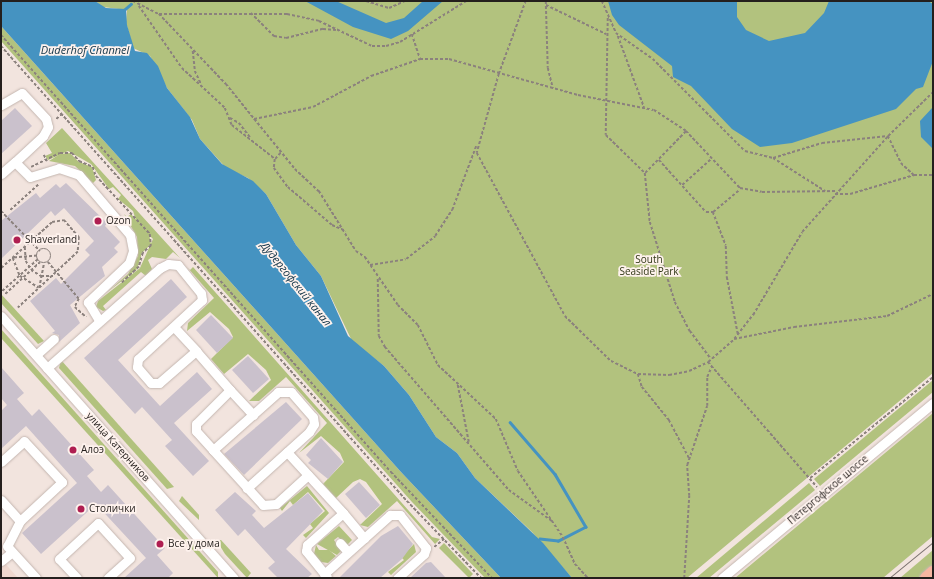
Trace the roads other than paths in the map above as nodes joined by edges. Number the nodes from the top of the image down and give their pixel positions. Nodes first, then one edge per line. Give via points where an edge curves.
1 (1, 105) edge
2 (15, 162) junction
3 (1, 174) edge
4 (1, 316) edge
5 (96, 323) junction
6 (174, 327) junction
7 (54, 339) dead end
8 (196, 351) junction
9 (36, 355) junction
10 (47, 368) junction
11 (230, 390) junction
12 (933, 403) edge
13 (253, 414) junction
14 (213, 450) junction
15 (287, 452) junction
16 (1, 462) edge
17 (308, 475) junction
18 (247, 488) junction
19 (1, 500) edge
20 (342, 514) junction
21 (20, 521) junction
22 (364, 538) junction
23 (340, 543) dead end
24 (12, 552) junction
25 (348, 552) junction
26 (1, 562) edge
27 (933, 572) edge
28 (326, 576) edge
29 (230, 577) edge
30 (34, 578) edge
31 (77, 578) edge
32 (108, 578) edge
33 (399, 578) edge
34 (722, 578) edge
35 (926, 578) edge

1 - 2 street via 22,93 46,119 48,128
2 - 3 street
2 - 5 street via 30,178 59,168 79,175 130,235 133,251 129,263 88,302
4 - 9 street, улица Катерников
5 - 6 street via 168,264 178,265 201,293 197,306
5 - 10 street
6 - 8 street
6 - 8 street via 138,359 137,367 151,383 159,383
7 - 9 street
8 - 11 street
9 - 10 street, улица Катерников
10 - 29 street, улица Катерников
11 - 13 street
11 - 14 street via 196,424 196,431
12 - 34 street, Петергофское шоссе
13 - 14 street
13 - 15 street via 278,392 291,392 313,416 314,424
14 - 18 street
15 - 17 street
15 - 18 street
16 - 21 street via 24,441 62,482
17 - 18 street via 269,507 263,506
17 - 20 street
19 - 21 street
20 - 22 street
20 - 28 street via 307,545 308,556
21 - 24 street via 7,546
22 - 25 street
22 - 33 street via 390,515 400,515 410,526 426,548 424,554
23 - 25 street
24 - 26 street
24 - 30 street
25 - 28 street
27 - 35 main road
31 - 32 street via 59,559 98,523 130,558

